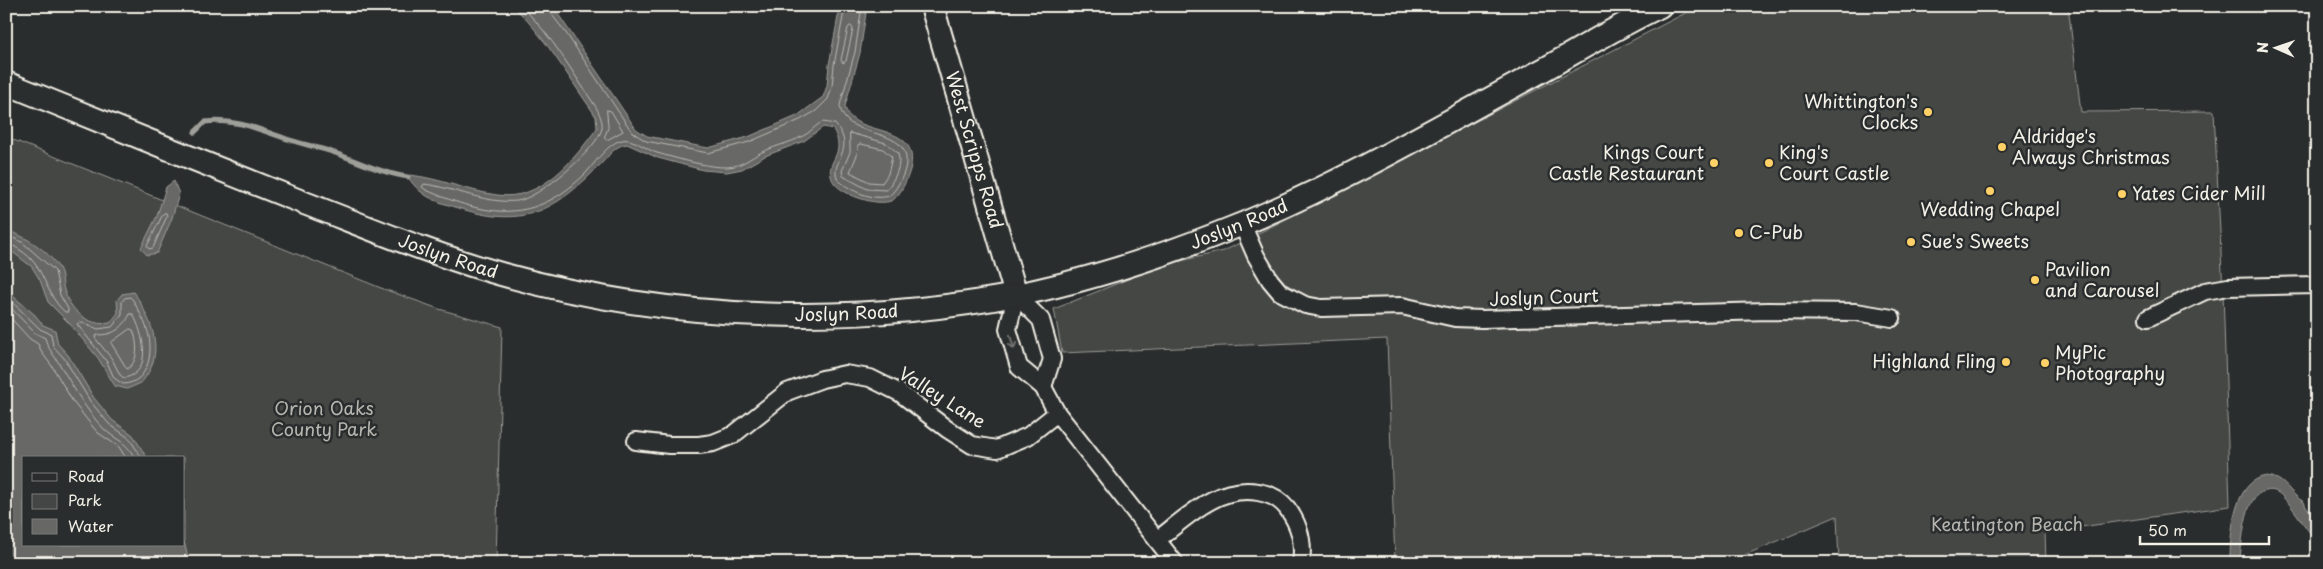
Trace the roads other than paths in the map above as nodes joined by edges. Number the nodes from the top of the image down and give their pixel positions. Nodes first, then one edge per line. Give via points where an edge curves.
1 (932, 6) edge
2 (1660, 6) edge
3 (6, 83) edge
4 (1242, 224) junction
5 (2317, 285) edge
6 (1016, 295) junction
7 (1892, 318) dead end
8 (2148, 318) dead end
9 (1043, 387) junction
10 (1057, 413) junction
11 (636, 441) dead end
12 (1157, 540) junction
13 (1175, 563) edge
14 (1301, 563) edge

1 - 6 street, West Scripps Road
2 - 4 street, Joslyn Road via 1308,196
3 - 6 street, Joslyn Road via 355,222 498,273 558,288 690,309 774,314 914,310
4 - 6 street, Joslyn Road via 1136,264
4 - 7 street, Joslyn Court via 1256,256 1280,292 1305,305 1321,308 1402,306 1455,318 1482,319 1788,310 1856,312
5 - 8 street via 2205,291
6 - 9 street, West Scripps Road via 1041,320 1052,359
6 -> 9 street, West Scripps Road via 1008,329 1019,368
9 - 10 street, West Scripps Road
10 - 11 street, Valley Lane via 1028,436 997,449 972,445 900,393 870,378 845,374 787,392 732,435 713,443 689,445
10 - 12 street, West Scripps Road
12 - 13 street, West Scripps Road
12 - 14 street via 1212,499 1232,491 1267,493 1282,502 1297,522 1303,549

